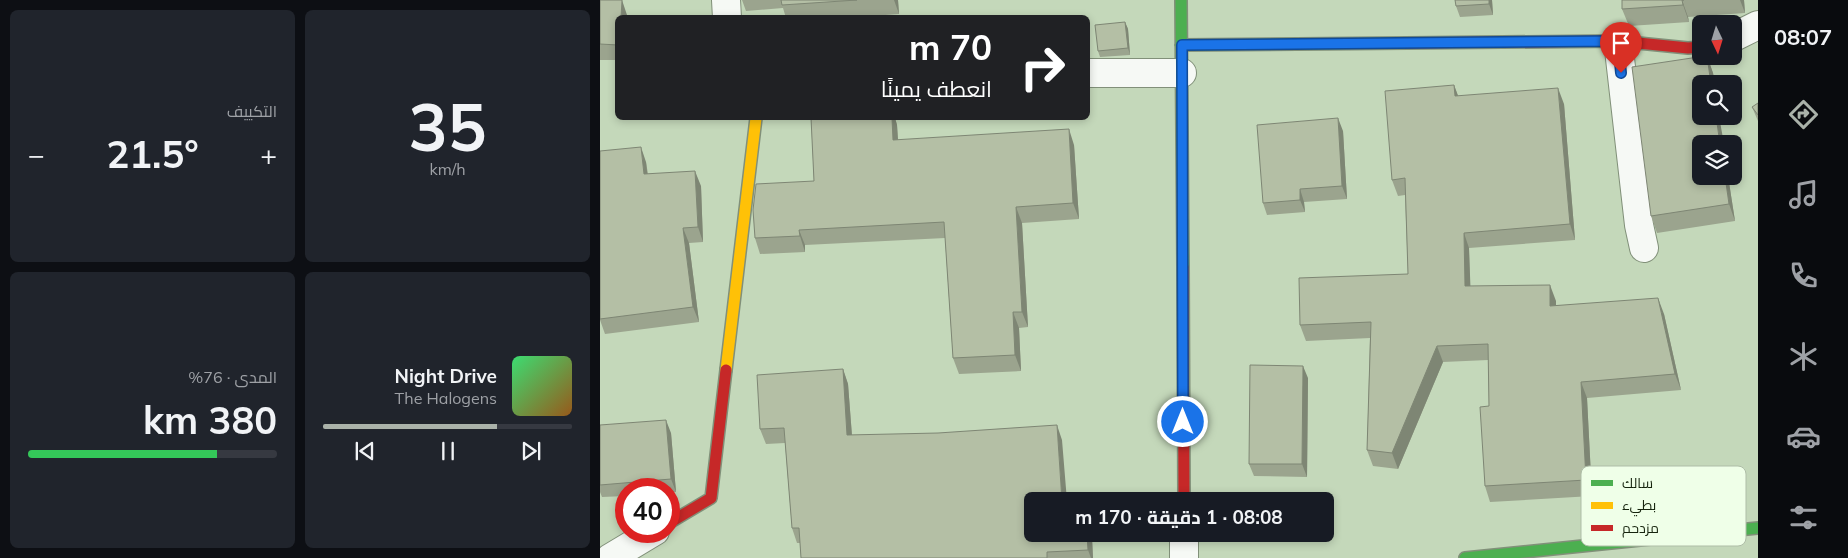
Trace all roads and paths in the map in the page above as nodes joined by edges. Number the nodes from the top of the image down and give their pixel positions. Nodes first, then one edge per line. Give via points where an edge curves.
1 (726, 0) edge
2 (1181, 0) edge
3 (727, 15) edge
4 (1758, 25) edge
5 (1742, 32) edge
6 (1618, 41) junction
7 (1182, 45) junction
8 (1692, 47) edge
9 (1090, 73) edge
10 (1182, 73) junction
11 (756, 120) edge
12 (1644, 248) dead end
13 (1184, 492) edge
14 (680, 516) edge
15 (1184, 542) edge
16 (635, 543) edge
17 (1582, 546) edge
18 (610, 558) edge
19 (1184, 558) edge
20 (1465, 558) edge

1 - 3 street
2 - 7 street
4 - 5 street
6 - 7 street
6 - 8 street
6 - 12 street via 1638,225
7 - 10 street
9 - 10 street
10 - 13 street
11 - 14 street via 711,498
15 - 19 street
16 - 18 street
17 - 20 street

